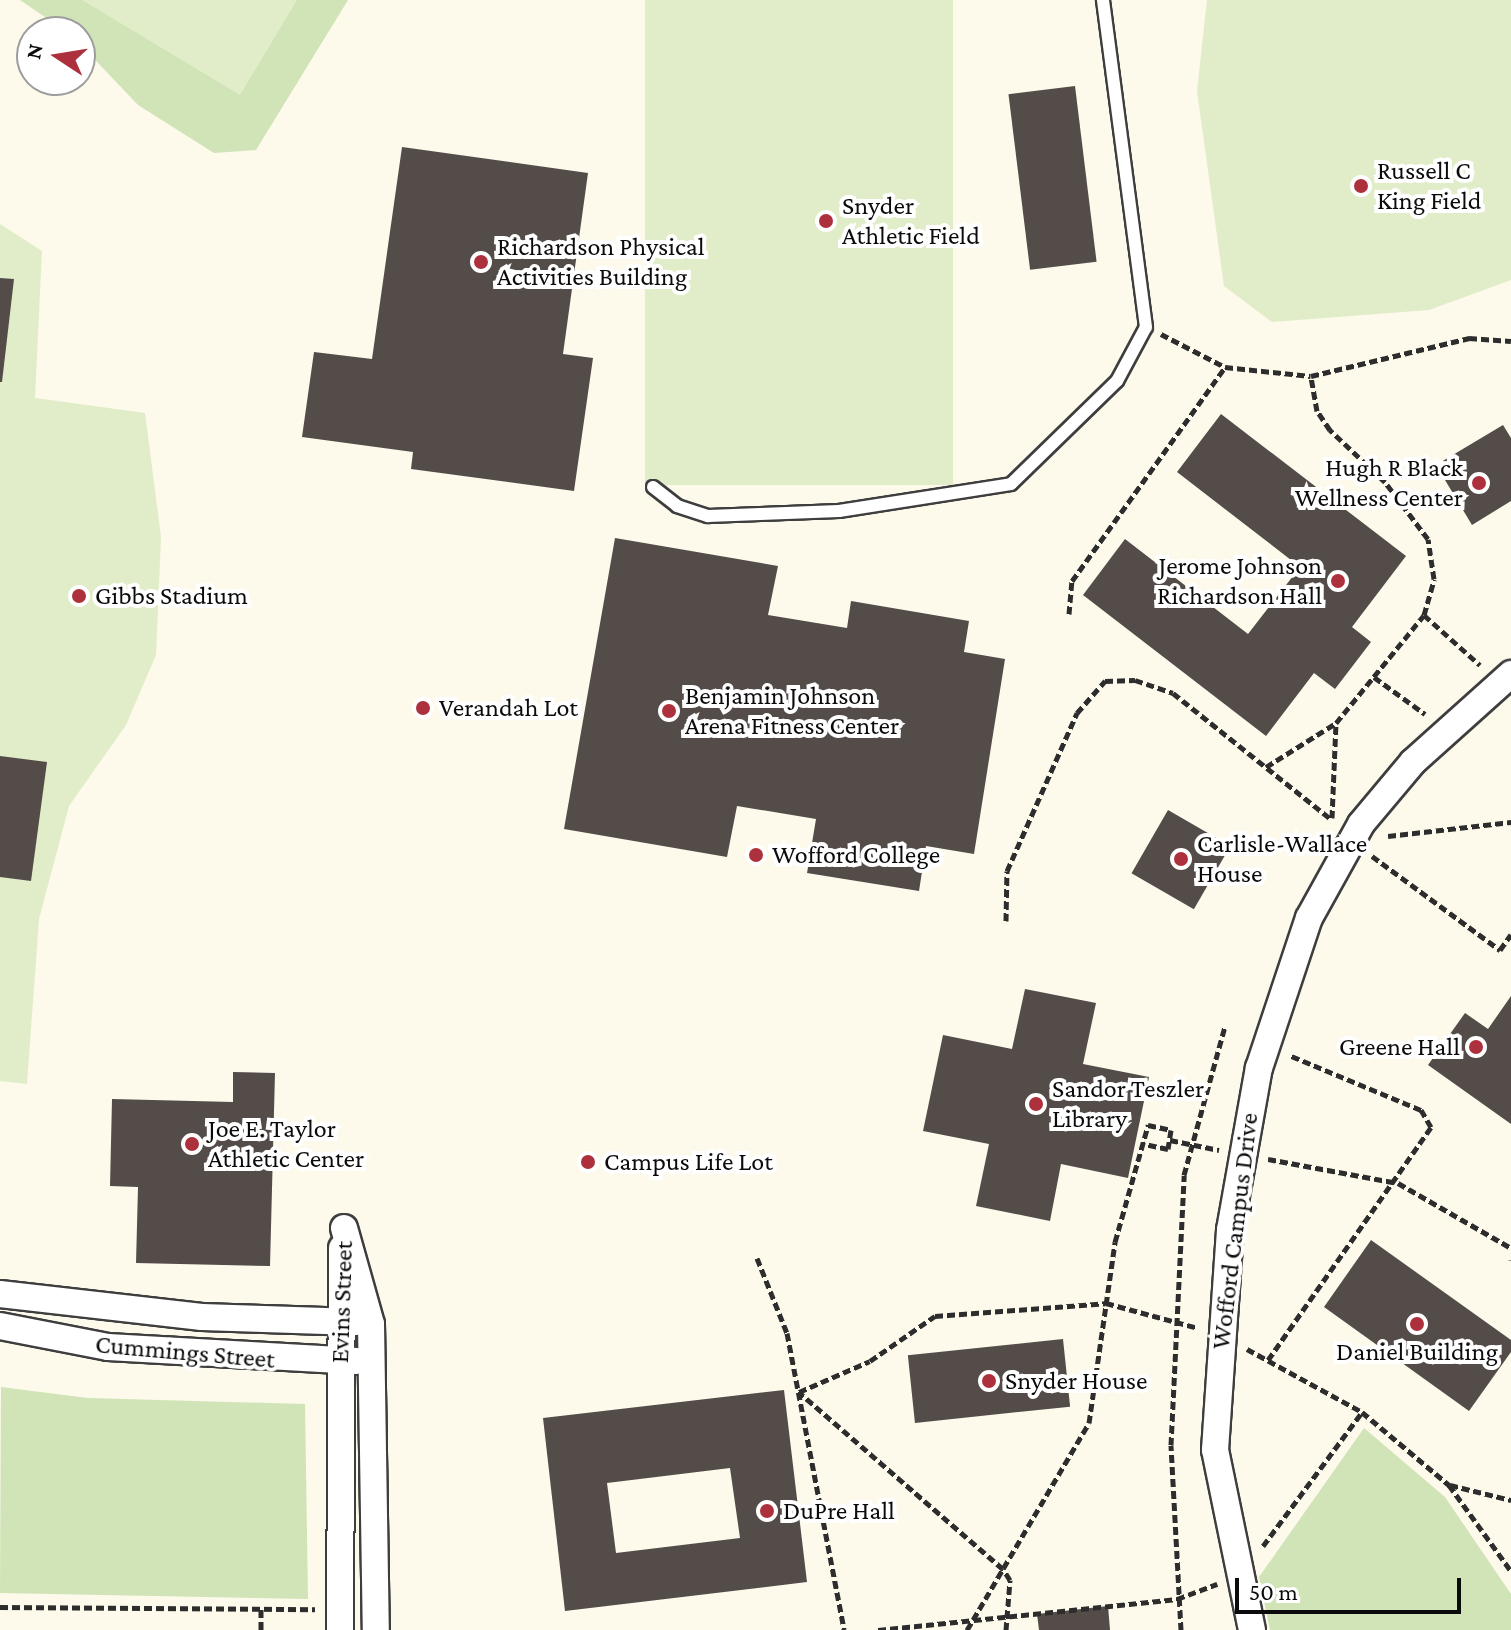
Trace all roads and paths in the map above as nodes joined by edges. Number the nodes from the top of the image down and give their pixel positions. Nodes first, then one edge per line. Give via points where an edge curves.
1 (1103, 0) edge
2 (1146, 327) junction
3 (1511, 341) edge
4 (1225, 367) junction
5 (1311, 376) junction
6 (653, 487) dead end
7 (1069, 614) dead end
8 (1424, 615) junction
9 (1374, 677) junction
10 (1508, 678) edge
11 (1427, 716) dead end
12 (1336, 723) junction
13 (1266, 767) junction
14 (1332, 820) junction
15 (1511, 822) edge
16 (1351, 840) junction
17 (1006, 921) dead end
18 (1511, 934) edge
19 (1225, 1026) dead end
20 (1266, 1045) junction
21 (1170, 1140) junction
22 (1144, 1144) junction
23 (1190, 1144) junction
24 (1213, 1149) dead end
25 (1241, 1153) junction
26 (1398, 1183) junction
27 (1511, 1248) edge
28 (757, 1258) dead end
29 (0, 1295) edge
30 (1106, 1303) junction
31 (338, 1319) junction
32 (1175, 1322) junction
33 (371, 1324) junction
34 (0, 1326) edge
35 (1220, 1334) junction
36 (371, 1359) junction
37 (1268, 1360) junction
38 (340, 1363) junction
39 (799, 1392) junction
40 (1362, 1412) junction
41 (1449, 1485) junction
42 (1511, 1500) edge
43 (1003, 1569) junction
44 (1511, 1571) edge
45 (1241, 1576) junction
46 (1177, 1599) junction
47 (0, 1607) edge
48 (261, 1609) junction
49 (320, 1609) dead end
50 (1011, 1616) junction
51 (973, 1620) junction
52 (261, 1630) edge
53 (340, 1630) edge
54 (376, 1630) edge
55 (844, 1630) edge
56 (878, 1630) edge
57 (967, 1630) edge
58 (1006, 1630) edge
59 (1181, 1630) edge
60 (1252, 1630) edge

1 - 2 lane
2 - 4 path
2 - 6 lane via 1117,381 1011,484 839,511 708,516 677,506
3 - 5 path via 1469,338
4 - 5 path
4 - 7 path via 1072,581
5 - 8 path via 1330,430 1385,482 1428,539 1434,579
8 - 9 path
8 - 10 path
9 - 11 path
9 - 12 path
10 - 16 street, Wofford Campus Drive via 1413,762
12 - 13 path
12 - 14 path
13 - 14 path
13 - 17 path via 1173,693 1135,680 1105,681 1077,713 1007,871
14 - 16 path
15 - 16 path
16 - 18 path via 1500,950
16 - 20 street, Wofford Campus Drive via 1309,918
19 - 23 path
20 - 25 street, Wofford Campus Drive
20 - 26 path via 1421,1110 1431,1127
21 - 22 path via 1168,1149
21 - 22 path via 1171,1130 1148,1125
21 - 23 path
22 - 30 path
23 - 24 path
23 - 32 path
25 - 26 path
25 - 35 street, Wofford Campus Drive
26 - 27 path
26 - 37 path
28 - 39 path via 787,1333
29 - 31 street, Cummings Street via 202,1317
30 - 32 path
30 - 39 path via 935,1316 870,1361
30 - 43 path via 1089,1423
31 - 33 street, Cummings Street
31 - 33 street, Evins Street via 344,1228
31 - 38 street, Evins Street
32 - 35 path
32 - 46 path
33 - 36 street, Evins Street
34 - 38 street, Cummings Street via 108,1347
35 - 37 path
35 - 45 street, Wofford Campus Drive via 1215,1450
36 - 38 street, Cummings Street
36 - 54 street, Evins Street
37 - 40 path
38 - 53 street, Evins Street
39 - 43 path
39 - 55 path
40 - 41 path
40 - 45 path
41 - 42 path
41 - 44 path
43 - 50 path
43 - 51 path
45 - 46 path
45 - 60 street, Wofford Campus Drive
46 - 50 path
46 - 59 path
47 - 48 path
48 - 49 path
48 - 52 path
50 - 51 path
50 - 58 path
51 - 56 path
51 - 57 path

